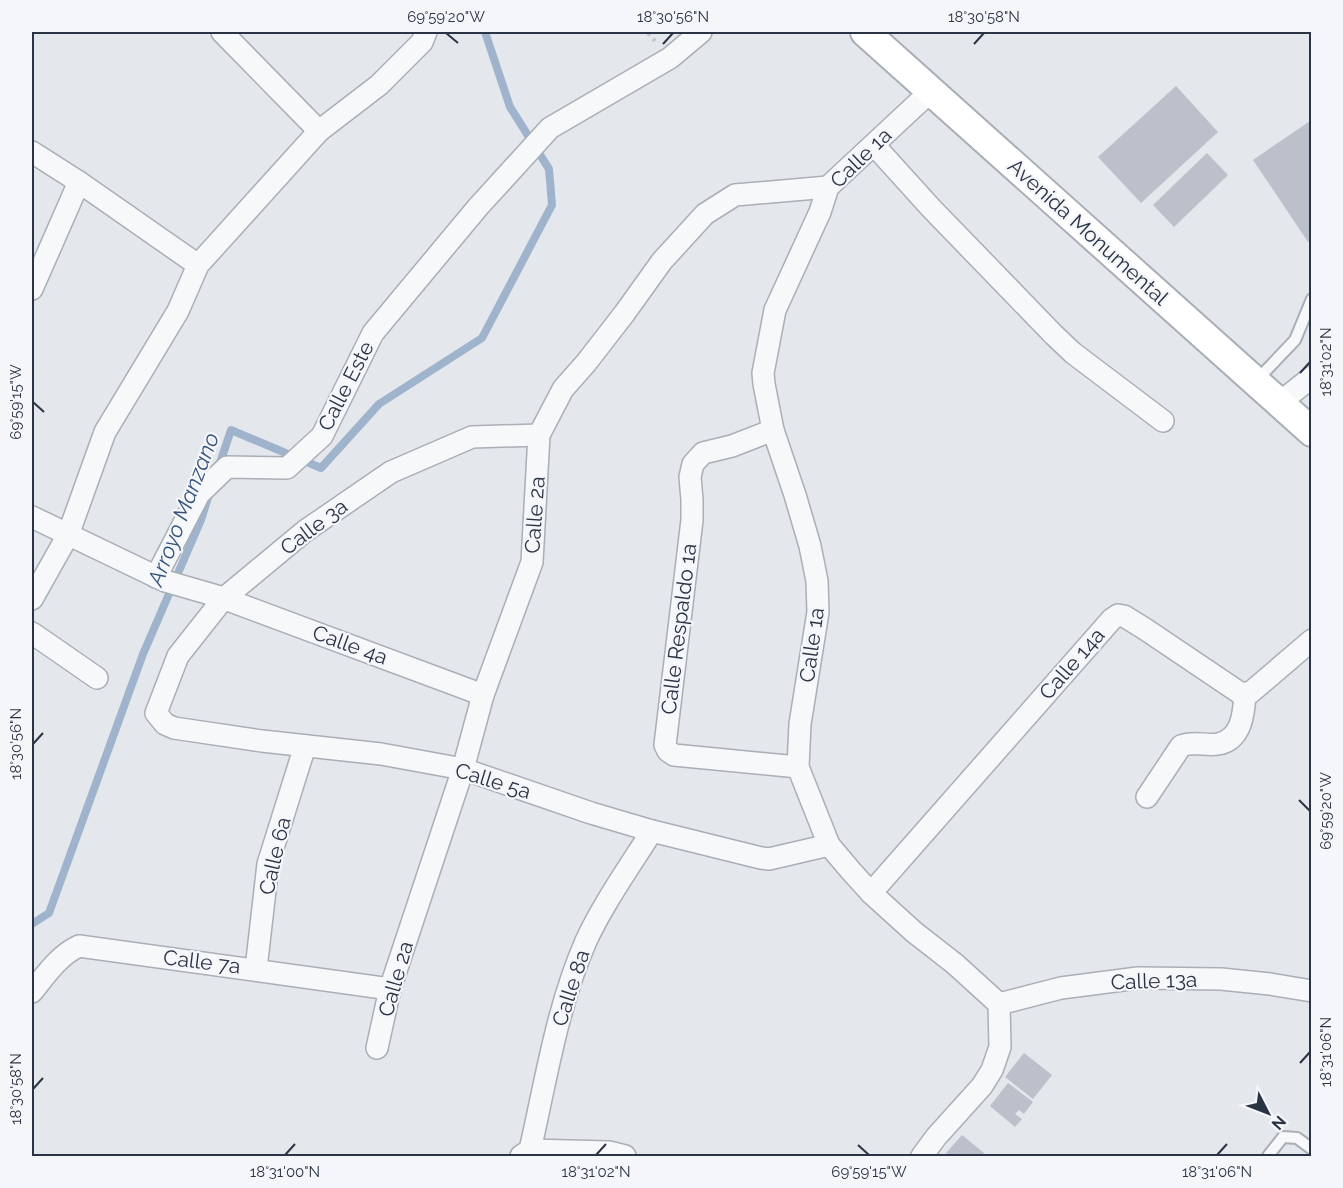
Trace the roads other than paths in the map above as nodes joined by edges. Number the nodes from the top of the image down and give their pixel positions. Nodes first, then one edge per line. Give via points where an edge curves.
1 (222, 32) edge
2 (426, 32) edge
3 (701, 32) edge
4 (865, 32) edge
5 (931, 91) junction
6 (319, 131) junction
7 (874, 145) junction
8 (32, 152) edge
9 (79, 182) junction
10 (828, 187) junction
11 (198, 265) junction
12 (32, 289) edge
13 (1311, 299) edge
14 (1311, 377) edge
15 (1254, 382) junction
16 (1278, 404) junction
17 (1163, 421) dead end
18 (773, 429) junction
19 (1311, 432) edge
20 (539, 435) junction
21 (32, 516) edge
22 (68, 535) junction
23 (160, 579) junction
24 (220, 597) junction
25 (32, 599) edge
26 (32, 633) edge
27 (1311, 640) edge
28 (97, 678) dead end
29 (1245, 694) junction
30 (483, 695) junction
31 (156, 713) joint
32 (305, 746) junction
33 (798, 767) junction
34 (463, 769) junction
35 (1147, 797) dead end
36 (652, 831) junction
37 (830, 845) junction
38 (871, 893) junction
39 (256, 969) junction
40 (390, 989) junction
41 (1311, 991) edge
42 (32, 992) edge
43 (999, 1004) junction
44 (377, 1048) dead end
45 (1311, 1149) edge
46 (526, 1153) edge
47 (625, 1156) edge
48 (922, 1156) edge
49 (1268, 1156) edge

1 - 6 street
2 - 6 street via 422,42 379,85
3 - 23 street, Calle Este via 670,58 550,128 372,333 322,436 287,468 227,467 199,494
4 - 5 main road, Avenida Monumental
5 - 7 street, Calle 1a
5 - 15 main road, Avenida Monumental
6 - 11 street
7 - 10 street, Calle 1a
7 - 17 street via 1073,353
8 - 9 street
9 - 11 street
9 - 12 street
10 - 18 street, Calle 1a via 775,310 763,373
10 - 20 street, Calle 2a via 735,195 705,214 662,261 563,389
11 - 22 street via 178,311 105,432
13 - 15 lane via 1295,340
14 - 16 street
15 - 16 main road, Avenida Monumental
16 - 19 main road, Avenida Monumental
18 - 33 street, Calle 1a via 810,546 818,589
18 - 33 street, Calle Respaldo 1a via 703,453 693,464 692,520 665,745 674,754
20 - 24 street, Calle 3a via 472,437 391,472 305,531
20 - 30 street, Calle 2a via 532,562
21 - 22 street, Calle 4a
22 - 23 street, Calle 4a
22 - 25 street
23 - 24 street, Calle 4a
24 - 30 street, Calle 4a
24 - 31 street, Calle 3a via 178,656
26 - 28 street
27 - 29 street
29 - 35 street via 1244,713 1236,731 1218,744 1181,746
29 - 38 street, Calle 14a via 1118,615
30 - 34 street, Calle 2a
31 - 32 street, Calle 5a via 174,729
32 - 34 street, Calle 5a via 381,754
32 - 39 street, Calle 6a via 268,864
33 - 37 street, Calle 1a
34 - 36 street, Calle 5a
34 - 40 street, Calle 2a
36 - 37 street, Calle 5a via 769,859
36 - 46 street, Calle 8a via 586,940 558,1024
37 - 38 street, Calle 1a
38 - 43 street, Calle 1a
39 - 40 street, Calle 7a
39 - 42 street, Calle 7a via 79,946 69,950
40 - 44 street, Calle 2a
41 - 43 street, Calle 13a via 1221,979 1138,978 1061,988
43 - 48 street via 1000,1047 993,1070
45 - 49 lane via 1297,1138 1283,1137
46 - 47 street via 609,1152

